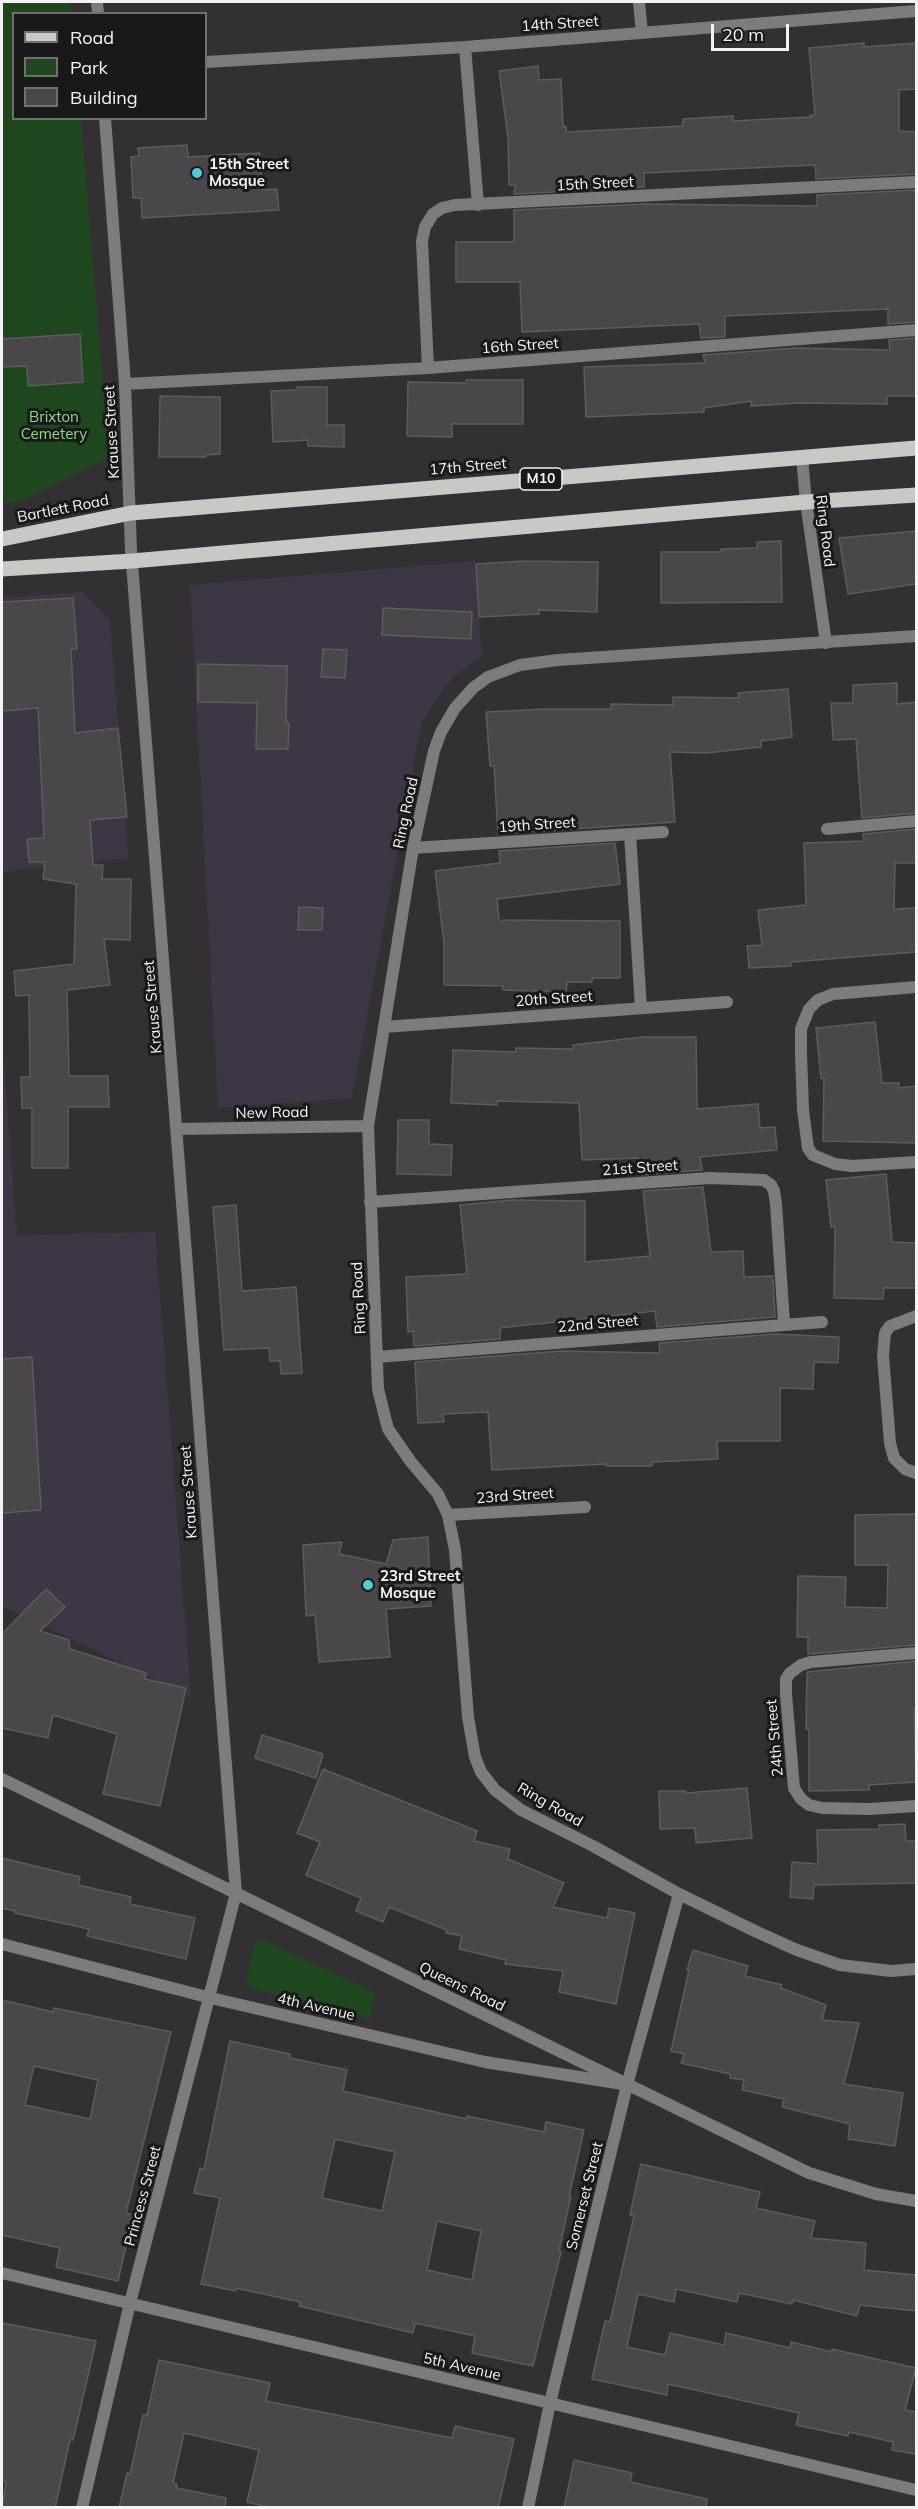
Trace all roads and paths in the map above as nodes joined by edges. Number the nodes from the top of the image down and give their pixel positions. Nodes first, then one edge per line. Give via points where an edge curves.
1 (639, 2) edge
2 (916, 11) edge
3 (642, 33) junction
4 (465, 46) junction
5 (207, 62) edge
6 (105, 120) edge
7 (916, 182) edge
8 (478, 205) junction
9 (916, 330) edge
10 (428, 368) junction
11 (125, 384) junction
12 (916, 448) edge
13 (802, 457) junction
14 (916, 495) edge
15 (806, 502) junction
16 (131, 513) junction
17 (2, 539) edge
18 (132, 561) junction
19 (2, 569) edge
20 (916, 636) edge
21 (826, 644) junction
22 (916, 821) edge
23 (827, 829) dead end
24 (663, 832) dead end
25 (630, 834) junction
26 (413, 848) junction
27 (916, 987) edge
28 (727, 1002) dead end
29 (641, 1008) junction
30 (384, 1027) junction
31 (368, 1126) junction
32 (177, 1129) junction
33 (916, 1162) edge
34 (370, 1202) junction
35 (916, 1316) edge
36 (822, 1322) dead end
37 (784, 1323) junction
38 (377, 1357) junction
39 (916, 1473) edge
40 (585, 1507) dead end
41 (447, 1515) junction
42 (916, 1653) edge
43 (2, 1779) edge
44 (916, 1806) edge
45 (236, 1893) junction
46 (679, 1894) junction
47 (2, 1944) edge
48 (916, 1969) edge
49 (211, 1998) junction
50 (627, 2085) junction
51 (916, 2201) edge
52 (2, 2273) edge
53 (130, 2303) junction
54 (550, 2403) junction
55 (916, 2490) edge
56 (82, 2508) edge
57 (528, 2508) edge

1 - 3 street
2 - 3 street, 14th Street
3 - 4 street, 14th Street
4 - 5 street, 14th Street
4 - 8 street
6 - 11 street, Krause Street
7 - 8 street, 15th Street
8 - 10 street, 15th Street via 442,208 425,227 422,241
9 - 10 street, 16th Street
10 - 11 street, 16th Street
11 - 16 street, Krause Street
12 - 13 main road, 17th Street / M10
13 - 15 street, Ring Road
13 - 16 main road, 17th Street / M10
14 - 15 main road
15 - 18 main road
15 - 21 street, Ring Road
16 - 17 main road, Bartlett Road / M10
16 - 18 street, Krause Street
18 - 19 main road
18 - 32 street, Krause Street
20 - 21 street, Ring Road
21 - 26 street, Ring Road via 558,660 520,665 488,677 455,708 441,732
22 - 23 street
24 - 25 street, 19th Street
25 - 26 street, 19th Street
25 - 29 street
26 - 30 street, Ring Road
27 - 33 street via 833,994 809,1009 801,1029 803,1110 808,1148 813,1155 835,1164 879,1166
28 - 29 street, 20th Street
29 - 30 street, 20th Street
30 - 31 street, Ring Road
31 - 32 street, New Road
31 - 34 street, Ring Road
32 - 45 street, Krause Street
34 - 37 street, 21st Street via 710,1178 764,1180 771,1185 775,1198
34 - 38 street, Ring Road
35 - 39 street via 890,1326 883,1342 890,1443 894,1458
36 - 37 street, 22nd Street
37 - 38 street, 22nd Street
38 - 41 street, Ring Road via 378,1389 388,1429 438,1494
40 - 41 street, 23rd Street
41 - 46 street, Ring Road via 455,1550 468,1717 481,1772 495,1790 521,1809
42 - 44 street, 24th Street via 811,1662 794,1668 786,1679 794,1788 801,1799 822,1808
43 - 45 street, Queens Road
45 - 49 street, Princess Street
45 - 50 street, Queens Road
46 - 48 street, Ring Road via 797,1950 840,1965 891,1971
46 - 50 street, Somerset Street
47 - 49 street, 4th Avenue
49 - 50 street, 4th Avenue via 485,2062
49 - 53 street, Princess Street
50 - 51 street, Queens Road via 809,2173 876,2194
50 - 54 street, Somerset Street
52 - 53 street, 5th Avenue
53 - 54 street, 5th Avenue
53 - 56 street, Princess Street
54 - 55 street, 5th Avenue
54 - 57 street, Somerset Street

